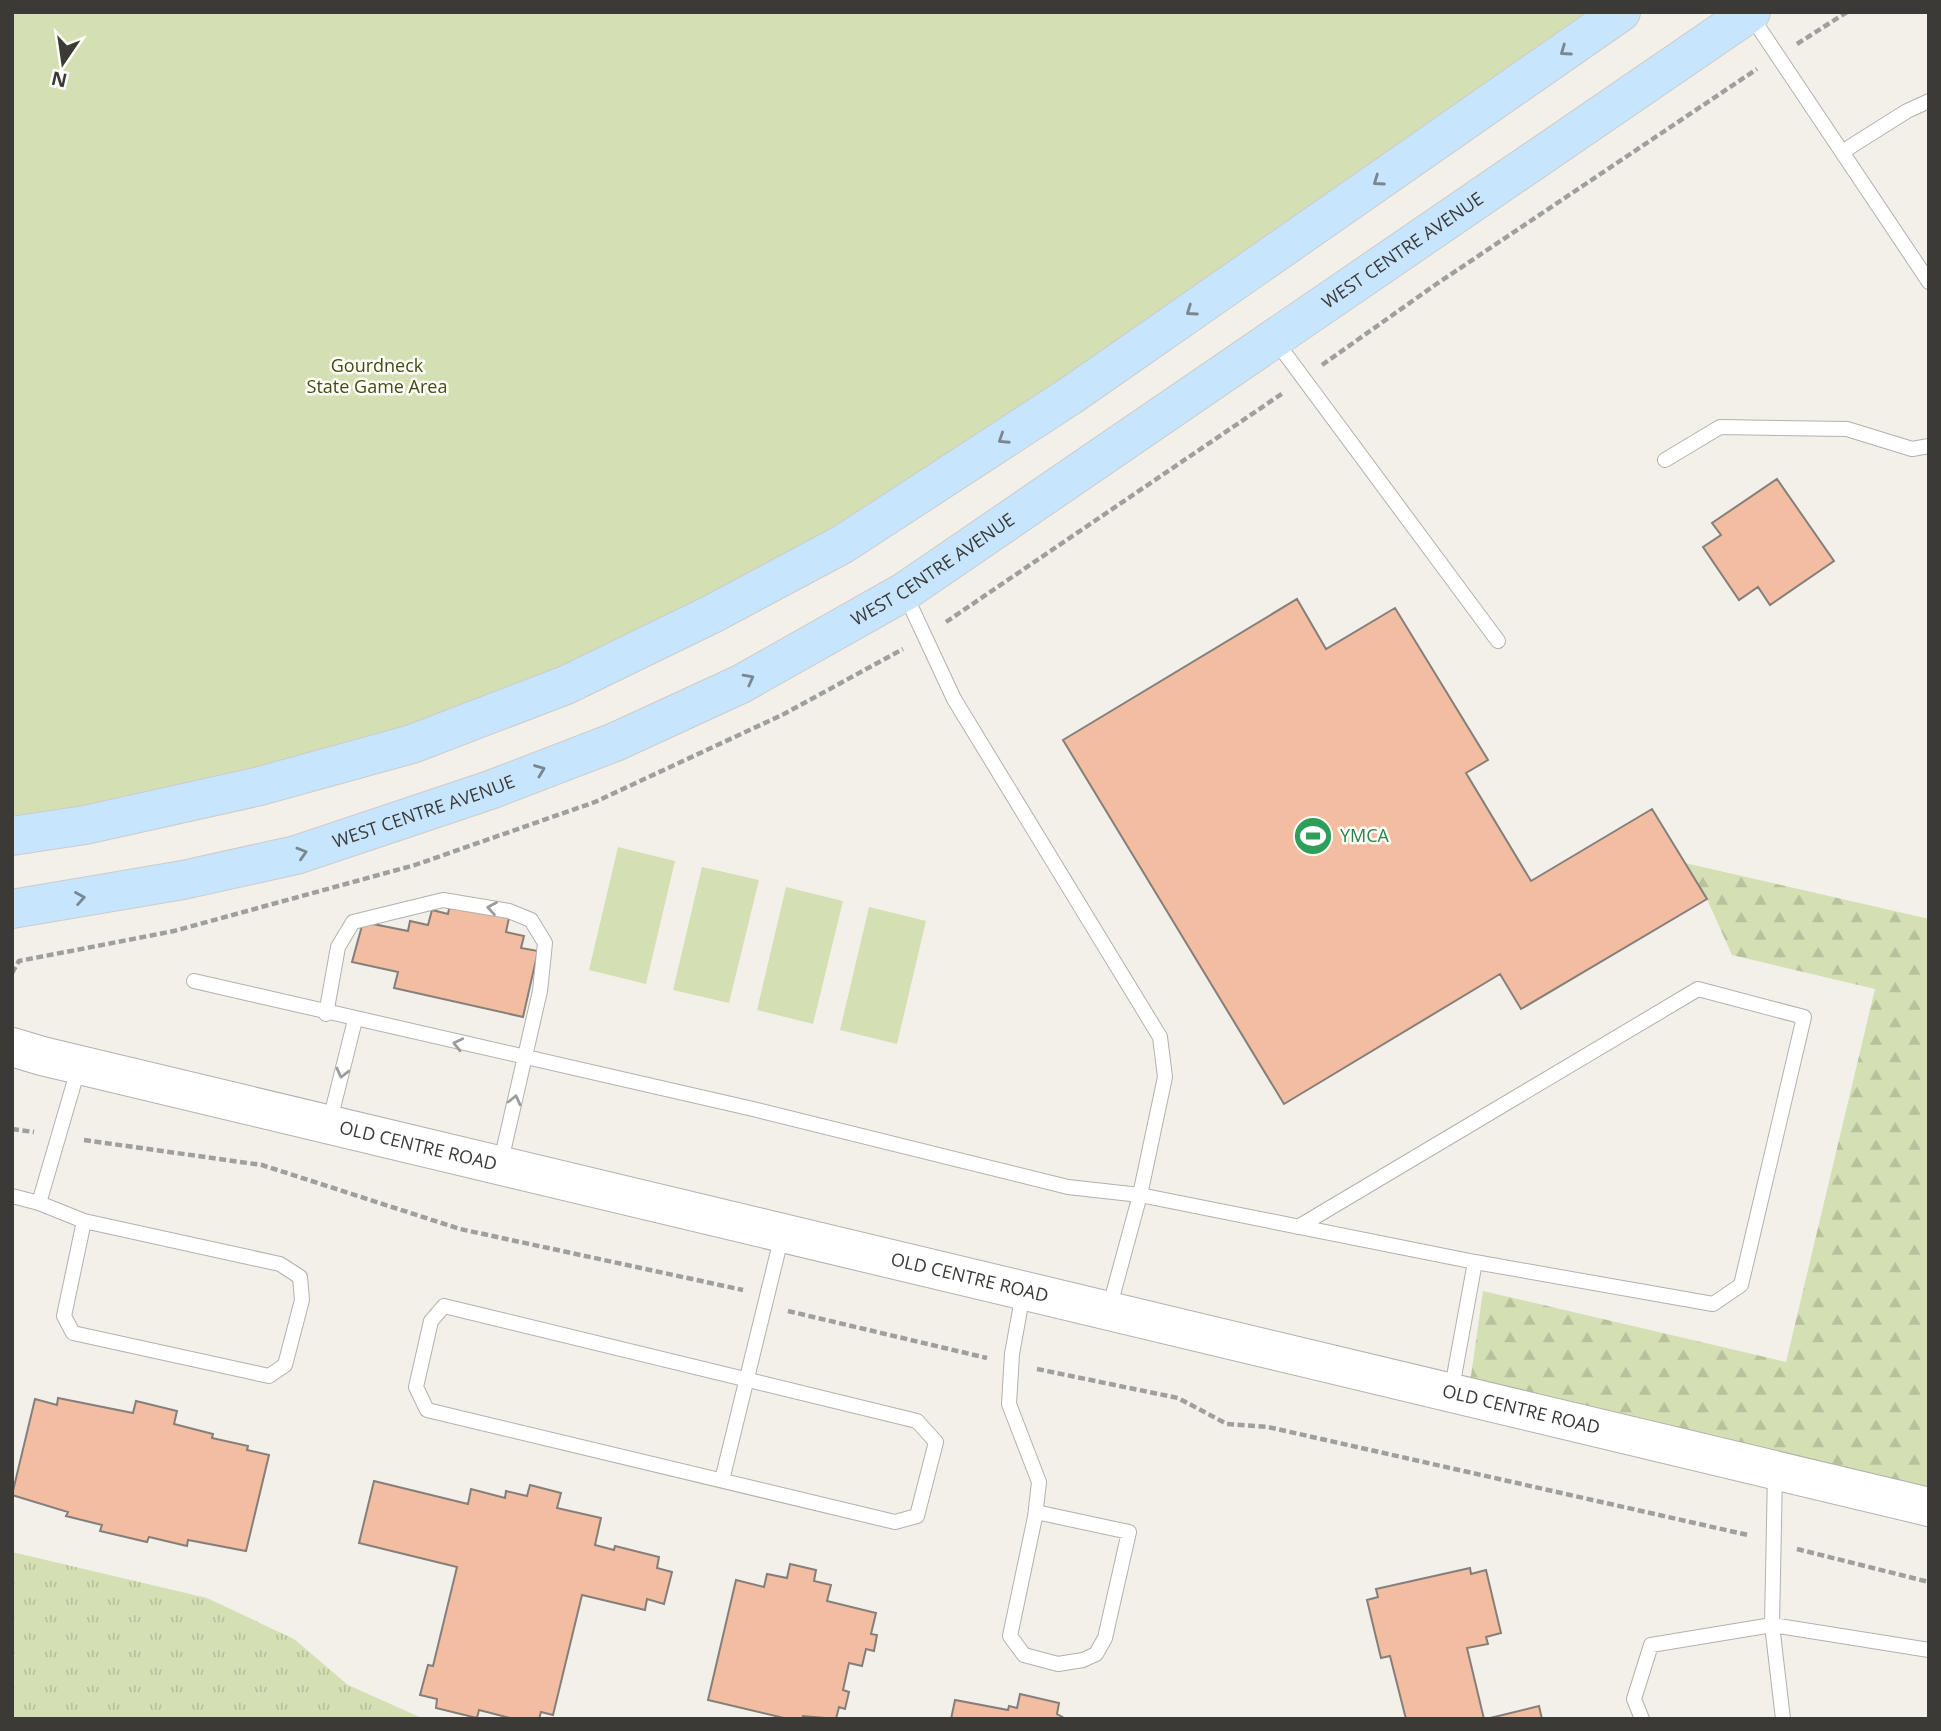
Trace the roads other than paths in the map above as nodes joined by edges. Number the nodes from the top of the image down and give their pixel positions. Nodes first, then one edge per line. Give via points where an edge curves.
1 (1621, 12) edge
2 (1750, 13) edge
3 (1929, 101) edge
4 (1842, 152) junction
5 (1929, 282) edge
6 (1275, 340) junction
7 (1929, 446) edge
8 (1665, 460) dead end
9 (904, 592) junction
10 (1498, 641) dead end
11 (12, 836) edge
12 (12, 909) edge
13 (194, 981) dead end
14 (326, 1014) junction
15 (355, 1020) junction
16 (12, 1047) edge
17 (524, 1059) junction
18 (79, 1065) junction
19 (329, 1125) junction
20 (500, 1166) junction
21 (1140, 1195) junction
22 (12, 1196) edge
23 (39, 1203) junction
24 (84, 1221) junction
25 (1298, 1227) junction
26 (782, 1234) junction
27 (1475, 1262) junction
28 (1024, 1292) junction
29 (1108, 1312) junction
30 (748, 1378) junction
31 (1450, 1394) junction
32 (1775, 1470) junction
33 (722, 1480) junction
34 (1929, 1507) edge
35 (1036, 1511) junction
36 (1772, 1625) junction
37 (1929, 1650) edge
38 (1642, 1719) edge
39 (1783, 1719) edge

1 -> 11 main road via 1070,396 843,544 712,614 566,685 412,744 260,786 85,825
2 - 4 lane
2 - 6 main road, WEST CENTRE AVENUE
3 - 4 lane
4 - 5 lane
6 - 9 main road, WEST CENTRE AVENUE
6 - 10 lane
7 - 8 lane via 1912,449 1847,429 1720,427
12 -> 9 main road, WEST CENTRE AVENUE via 296,856 479,794 615,741 741,684
9 - 21 lane via 954,699 1160,1037 1165,1077
13 - 14 lane
14 - 15 lane
17 -> 14 lane via 540,991 545,943 531,920 509,911 443,900 353,922 338,947
17 -> 15 lane
15 -> 19 lane
16 - 18 street, OLD CENTRE ROAD
20 -> 17 lane
17 - 21 lane via 753,1109 1068,1187
18 - 19 street, OLD CENTRE ROAD
18 - 23 lane
19 - 20 street, OLD CENTRE ROAD
20 - 26 street, OLD CENTRE ROAD
21 - 25 lane
21 - 29 lane
22 - 23 lane
23 - 24 lane
24 - 24 lane via 280,1264 300,1277 302,1300 285,1365 269,1376 73,1333 64,1316
25 - 27 lane
25 - 27 lane via 1698,989 1804,1017 1741,1285 1713,1304
26 - 28 street, OLD CENTRE ROAD
26 - 30 lane
27 - 31 lane
28 - 29 street, OLD CENTRE ROAD
28 - 35 lane via 1009,1404 1039,1482
29 - 31 street, OLD CENTRE ROAD
30 - 33 lane
30 - 33 lane via 917,1421 936,1442 916,1516 895,1522
30 - 33 lane via 444,1306 431,1321 416,1387 427,1410
31 - 32 street, OLD CENTRE ROAD
32 - 34 street, OLD CENTRE ROAD
32 - 36 lane
35 - 35 lane via 1129,1532 1105,1638 1096,1654 1083,1660 1058,1664 1024,1655 1010,1636
36 - 37 lane
36 - 38 lane via 1651,1645 1634,1699
36 - 39 lane

